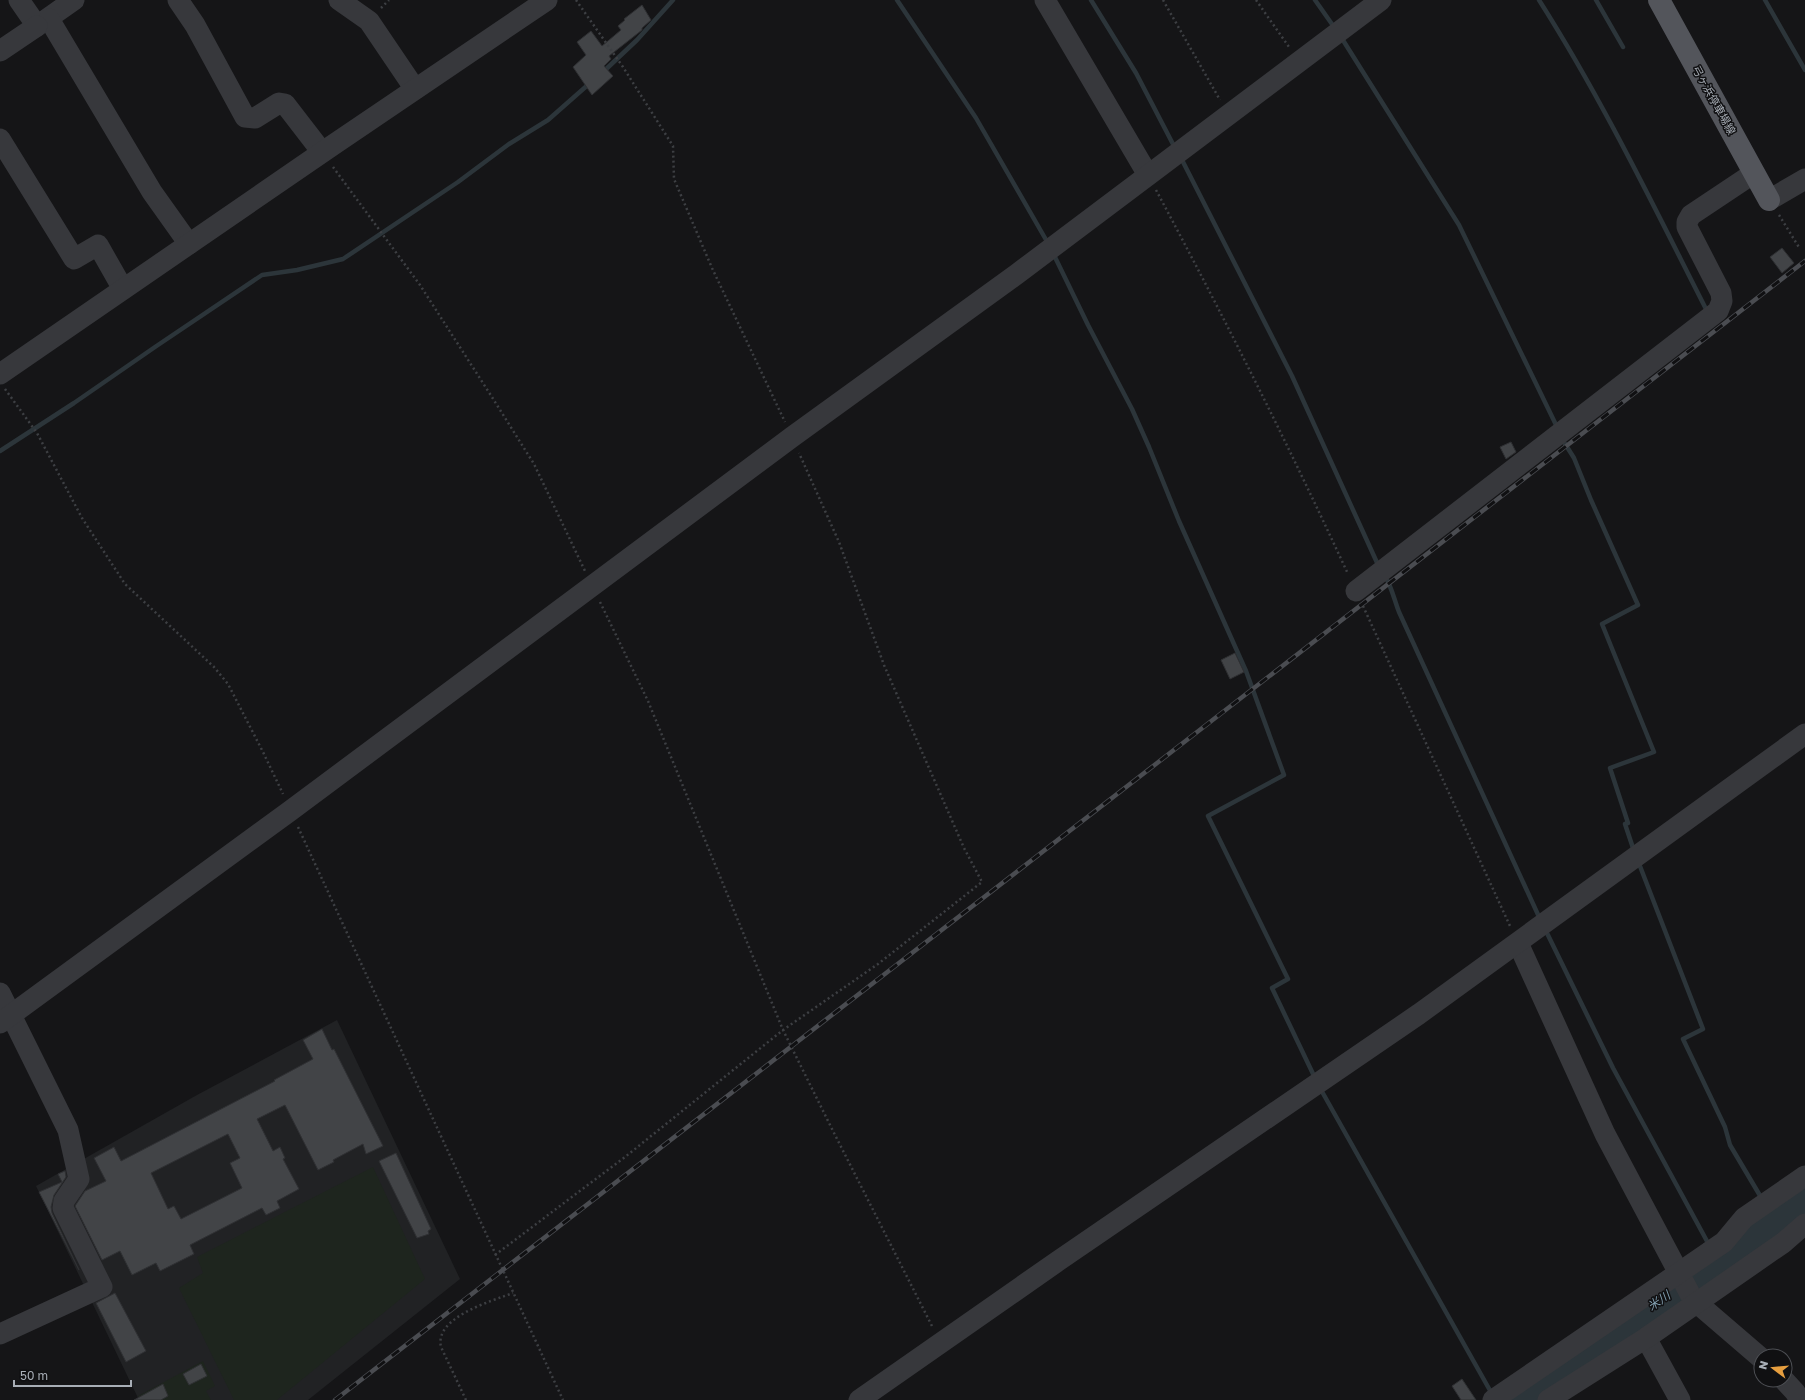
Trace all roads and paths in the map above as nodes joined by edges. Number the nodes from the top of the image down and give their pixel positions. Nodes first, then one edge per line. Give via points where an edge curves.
1 (19, 0) edge
2 (74, 0) edge
3 (178, 0) edge
4 (339, 0) edge
5 (546, 0) edge
6 (576, 0) edge
7 (1045, 0) edge
8 (1163, 0) edge
9 (1256, 0) edge
10 (1381, 0) edge
11 (1659, 0) edge
12 (43, 22) junction
13 (0, 51) edge
14 (1298, 61) junction
15 (415, 89) junction
16 (1228, 114) junction
17 (0, 139) edge
18 (322, 152) junction
19 (1754, 173) junction
20 (1148, 175) junction
21 (1805, 179) edge
22 (1769, 200) junction
23 (189, 244) junction
24 (1800, 249) dead end
25 (123, 290) junction
26 (2, 381) edge
27 (792, 437) junction
28 (592, 586) junction
29 (1356, 591) junction
30 (1805, 734) edge
31 (290, 811) junction
32 (1518, 943) junction
33 (0, 993) edge
34 (6, 1018) edge
35 (783, 1030) junction
36 (1805, 1176) edge
37 (1805, 1224) edge
38 (495, 1255) junction
39 (1686, 1287) junction
40 (513, 1293) junction
41 (0, 1334) edge
42 (1646, 1338) junction
43 (941, 1343) junction
44 (1753, 1350) edge
45 (1791, 1388) edge
46 (466, 1400) edge
47 (563, 1400) edge
48 (859, 1400) edge
49 (1493, 1400) edge
50 (1548, 1400) edge
51 (1680, 1400) edge
52 (1800, 1400) edge

1 - 12 street
2 - 12 street
3 - 18 street via 195,25 245,117 255,118 279,104 285,104
4 - 15 street via 369,21
5 - 15 street
6 - 27 path via 623,67 673,146 674,179 712,268
7 - 20 street
8 - 16 path
9 - 14 path
10 - 14 street
11 - 19 main road, 弓ヶ浜停車場線
12 - 13 street
12 - 23 street via 152,192
14 - 16 street via 1276,81
15 - 18 street
16 - 20 street
17 - 25 street via 74,259 98,245
18 - 23 street
18 - 28 path via 420,285 534,464
19 - 22 main road, 弓ヶ浜停車場線
19 - 29 street via 1692,215 1687,222 1687,227 1722,296 1718,311
20 - 27 street via 1017,274
20 - 29 path via 1240,348 1306,481
21 - 22 street
22 - 24 path
23 - 25 street
25 - 26 street
26 - 31 path via 37,433 82,518 125,584 214,667 228,684
27 - 28 street
27 - 35 path via 839,542 884,664 964,848 982,882 878,964
28 - 31 street
28 - 35 path via 648,701
29 - 32 path
30 - 32 street
31 - 34 street
31 - 38 path
32 - 39 street via 1605,1134
32 - 43 street
33 - 34 street
34 - 41 street via 68,1130 79,1179 64,1201 63,1208 102,1287
35 - 38 path via 625,1157
35 - 43 path
36 - 39 street via 1744,1218
37 - 39 street via 1783,1243
38 - 40 path
39 - 42 street
39 - 44 street
39 - 49 street
40 - 46 path via 456,1318 444,1329 440,1340 441,1347
40 - 47 path
42 - 50 street
42 - 51 street
43 - 48 street
45 - 52 street

